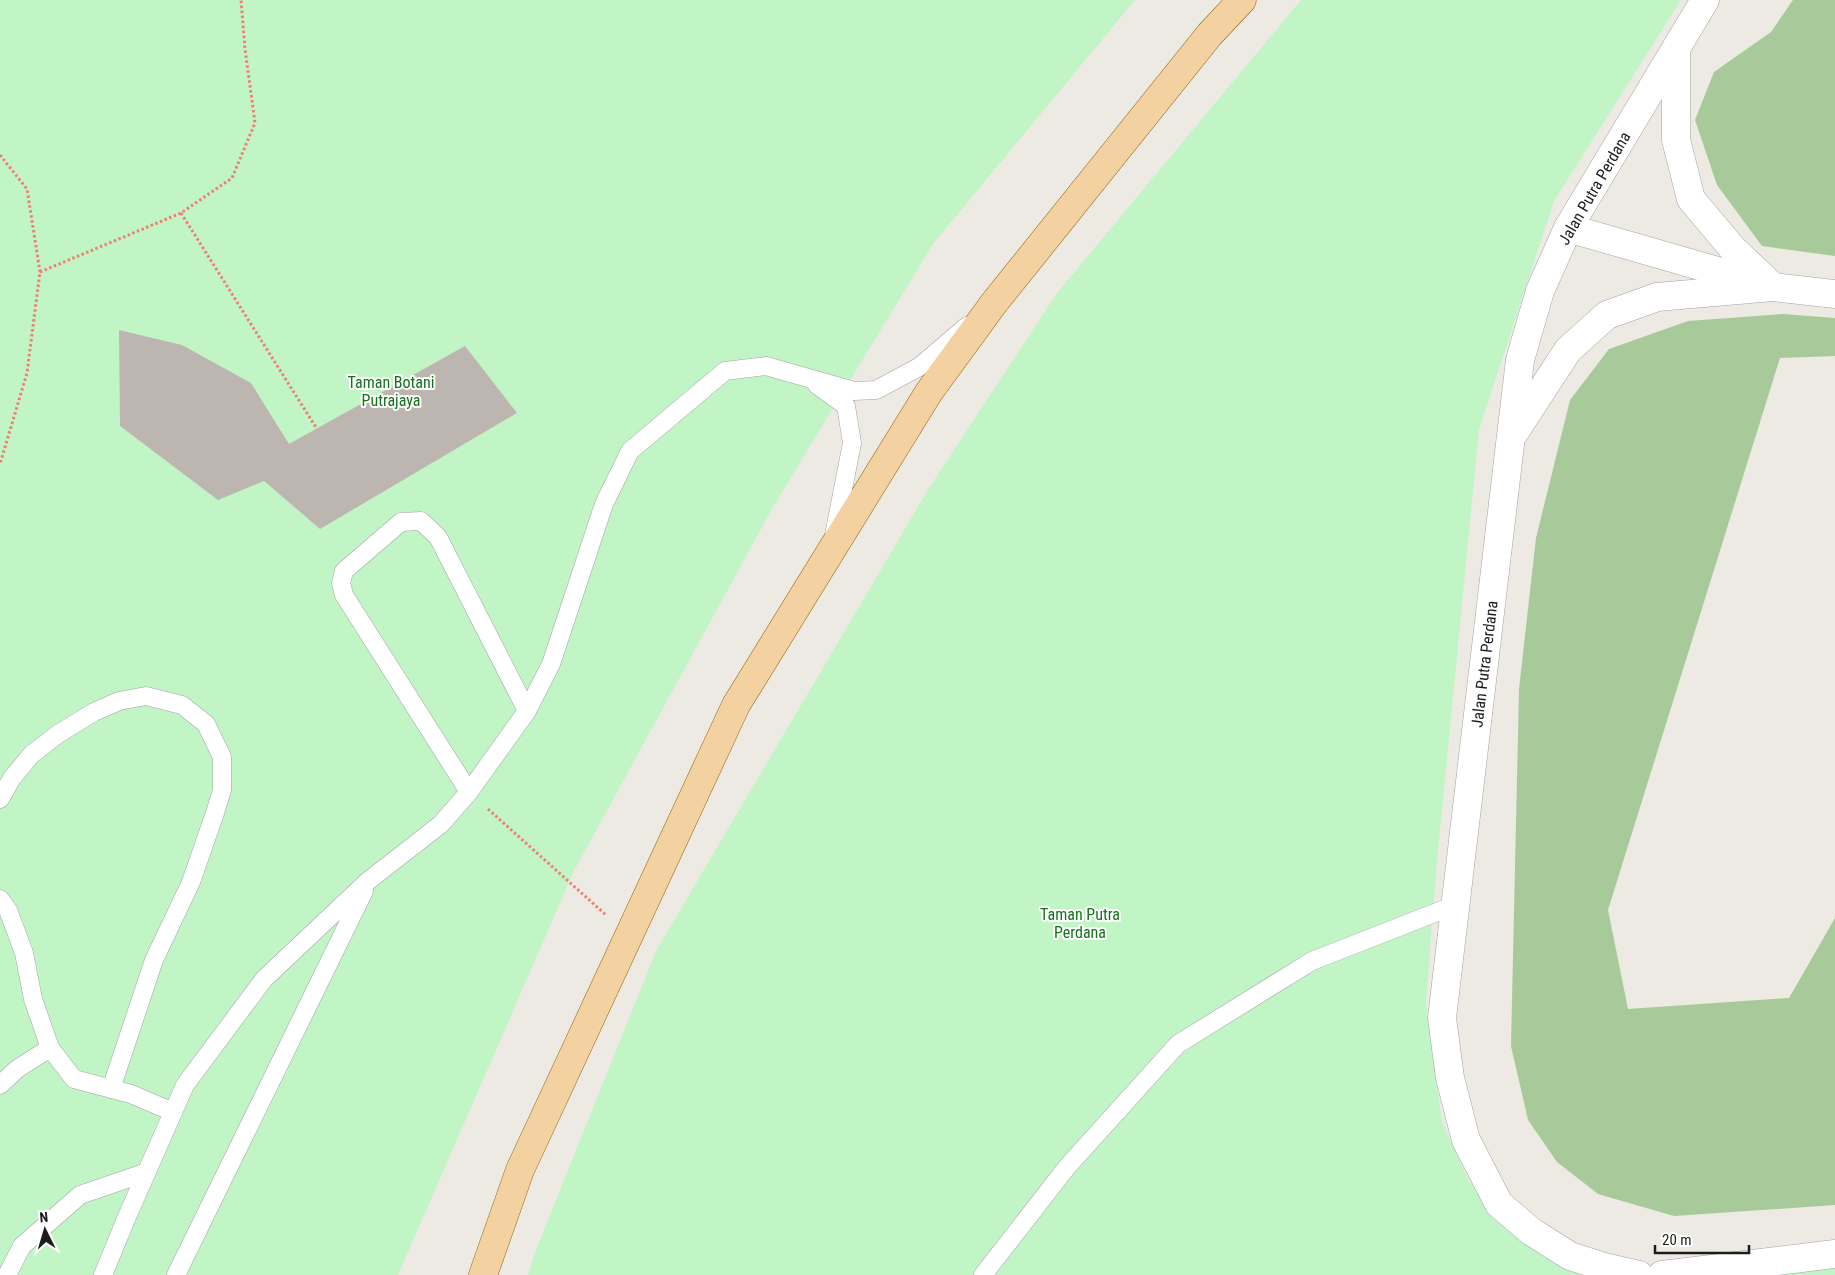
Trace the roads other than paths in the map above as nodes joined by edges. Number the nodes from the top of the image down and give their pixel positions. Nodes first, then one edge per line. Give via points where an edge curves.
1 (1242, 0) edge
2 (1705, 0) edge
3 (1676, 49) junction
4 (1568, 228) junction
5 (1773, 287) junction
6 (1835, 294) edge
7 (994, 303) junction
8 (808, 379) junction
9 (1511, 438) junction
10 (831, 550) junction
11 (526, 711) junction
12 (469, 792) junction
13 (0, 799) edge
14 (368, 881) junction
15 (0, 899) edge
16 (1455, 905) junction
17 (50, 1048) junction
18 (0, 1085) edge
19 (111, 1089) junction
20 (173, 1112) junction
21 (146, 1172) junction
22 (1835, 1254) edge
23 (8, 1275) edge
24 (103, 1275) edge
25 (176, 1275) edge
26 (483, 1275) edge
27 (983, 1275) edge
28 (1639, 1275) edge
29 (1662, 1275) edge

1 - 7 main road via 1204,42
2 - 3 street, Jalan Putra Perdana
3 - 4 street, Jalan Putra Perdana
3 - 5 street via 1676,140 1691,200 1733,249
4 - 5 street
4 - 9 street, Jalan Putra Perdana via 1540,291 1520,360
5 - 6 street
5 - 9 street via 1657,297 1607,316 1568,350
7 - 8 lane via 919,367 876,390 854,391
7 - 10 main road via 929,392
8 - 10 lane via 846,406 852,443
8 - 11 lane via 766,366 725,372 630,451 604,504 551,664
9 - 16 street, Jalan Putra Perdana
10 - 26 main road via 736,705 520,1170
11 - 12 lane
11 - 12 lane via 438,537 422,521 401,522 344,571 340,583 344,595
12 - 14 lane via 441,824
13 - 19 lane via 32,754 94,712 119,701 146,696 182,704 206,724 222,757 222,790 212,822 191,882 154,960
14 - 20 lane via 264,979 185,1084
14 - 25 lane
15 - 17 lane via 8,910 24,953 33,999
16 - 27 lane via 1312,960 1178,1044 1067,1167
16 - 28 street, Jalan Putra Perdana via 1442,1018 1450,1078 1466,1140 1499,1204 1532,1232 1570,1256
17 - 18 lane via 17,1069
17 - 19 lane via 74,1079
19 - 20 lane via 132,1094
20 - 21 lane
21 - 23 lane via 80,1195 22,1246
21 - 24 lane
22 - 29 street

